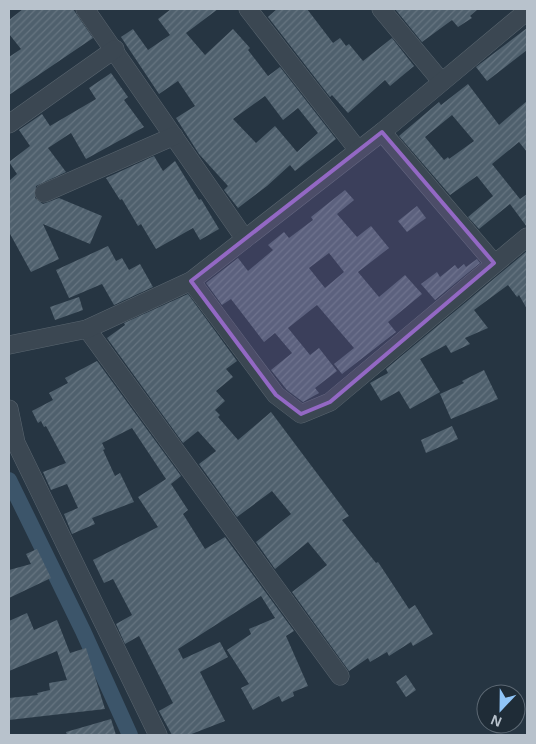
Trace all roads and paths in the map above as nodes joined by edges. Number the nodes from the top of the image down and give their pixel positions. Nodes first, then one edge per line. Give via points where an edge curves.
1 (85, 9) edge
2 (248, 9) edge
3 (381, 9) edge
4 (524, 11) edge
5 (115, 49) junction
6 (441, 81) junction
7 (9, 124) edge
8 (382, 132) junction
9 (174, 136) junction
10 (358, 150) junction
11 (44, 194) dead end
12 (527, 237) edge
13 (245, 238) junction
14 (494, 263) junction
15 (191, 281) junction
16 (87, 329) junction
17 (9, 345) edge
18 (9, 409) edge
19 (340, 676) dead end
20 (158, 735) edge

1 - 5 street
2 - 10 street
3 - 6 street
4 - 6 street
5 - 7 street
5 - 9 street
6 - 8 street
8 - 10 street
8 - 14 street
9 - 11 street
9 - 13 street
10 - 13 street
12 - 14 street
13 - 15 street
14 - 15 street via 330,402 301,414 276,395
15 - 16 street
16 - 17 street
16 - 19 street
18 - 20 street via 16,443

